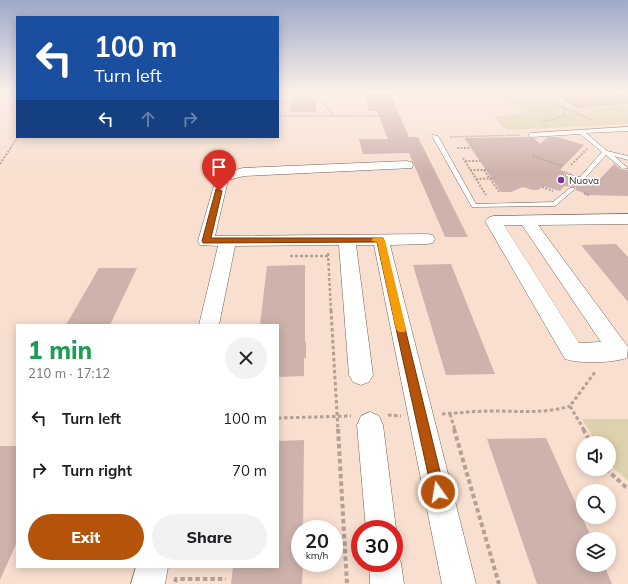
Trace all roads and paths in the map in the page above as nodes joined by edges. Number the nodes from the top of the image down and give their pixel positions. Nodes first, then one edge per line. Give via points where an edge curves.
1 (553, 119) edge
2 (589, 119) edge
3 (594, 122) dead end
4 (536, 124) dead end
5 (628, 129) edge
6 (584, 134) junction
7 (522, 135) dead end
8 (531, 135) dead end
9 (434, 136) dead end
10 (17, 138) edge
11 (453, 142) dead end
12 (471, 148) dead end
13 (459, 152) dead end
14 (606, 152) junction
15 (533, 156) dead end
16 (462, 157) dead end
17 (628, 158) edge
18 (464, 161) junction
19 (480, 161) dead end
20 (568, 163) dead end
21 (0, 164) edge
22 (572, 164) junction
23 (407, 165) dead end
24 (564, 167) dead end
25 (625, 168) dead end
26 (470, 170) junction
27 (484, 170) junction
28 (489, 170) dead end
29 (569, 175) joint
30 (475, 178) junction
31 (490, 178) junction
32 (495, 178) dead end
33 (542, 187) dead end
34 (572, 189) dead end
35 (555, 192) dead end
36 (500, 193) dead end
37 (584, 193) dead end
38 (590, 196) dead end
39 (492, 205) junction
40 (628, 219) edge
41 (527, 221) junction
42 (427, 239) dead end
43 (228, 240) junction
44 (337, 240) junction
45 (381, 240) junction
46 (283, 256) dead end
47 (328, 256) junction
48 (209, 324) edge
49 (597, 370) dead end
50 (361, 375) dead end
51 (570, 406) junction
52 (450, 414) junction
53 (422, 416) junction
54 (337, 417) junction
55 (279, 418) edge
56 (369, 419) junction
57 (586, 436) edge
58 (614, 476) edge
59 (628, 489) edge
60 (380, 520) edge
61 (152, 568) edge
62 (386, 572) edge
63 (226, 579) dead end
64 (148, 584) edge
65 (175, 584) edge
66 (347, 584) edge
67 (387, 584) edge
68 (459, 584) edge
69 (498, 584) edge

1 - 4 path
2 - 3 path
5 - 6 lane
6 - 8 lane
6 - 14 lane
6 - 22 path via 572,136 587,149
7 - 11 path via 450,137
9 - 39 lane via 474,206
10 - 21 path
12 - 13 path via 456,148
14 - 17 lane
14 - 25 lane
14 - 29 lane via 580,180
15 - 24 path
16 - 18 path
18 - 19 path
18 - 26 path
20 - 22 path
22 - 29 path via 565,171 573,173
23 - 43 street via 243,172 222,178 206,241
26 - 27 path
26 - 30 path
27 - 28 path
27 - 31 path
30 - 31 path
30 - 39 path
31 - 32 path
31 - 36 path
33 - 35 path
34 - 39 lane via 555,204
37 - 38 path
40 - 41 street
41 - 41 street via 493,221 573,352 619,351
42 - 45 street
43 - 44 street
43 - 48 street
44 - 45 street
44 - 47 path
44 - 50 street
45 - 53 street
46 - 47 path
47 - 54 path
49 - 51 path
51 - 52 path via 528,413 482,411
51 - 57 path
52 - 53 path
52 - 69 path
53 - 56 path
53 - 68 street
54 - 55 path
54 - 56 path
54 - 66 path
56 - 60 street
58 - 59 path
61 - 64 street
62 - 67 street
63 - 65 path via 176,579

